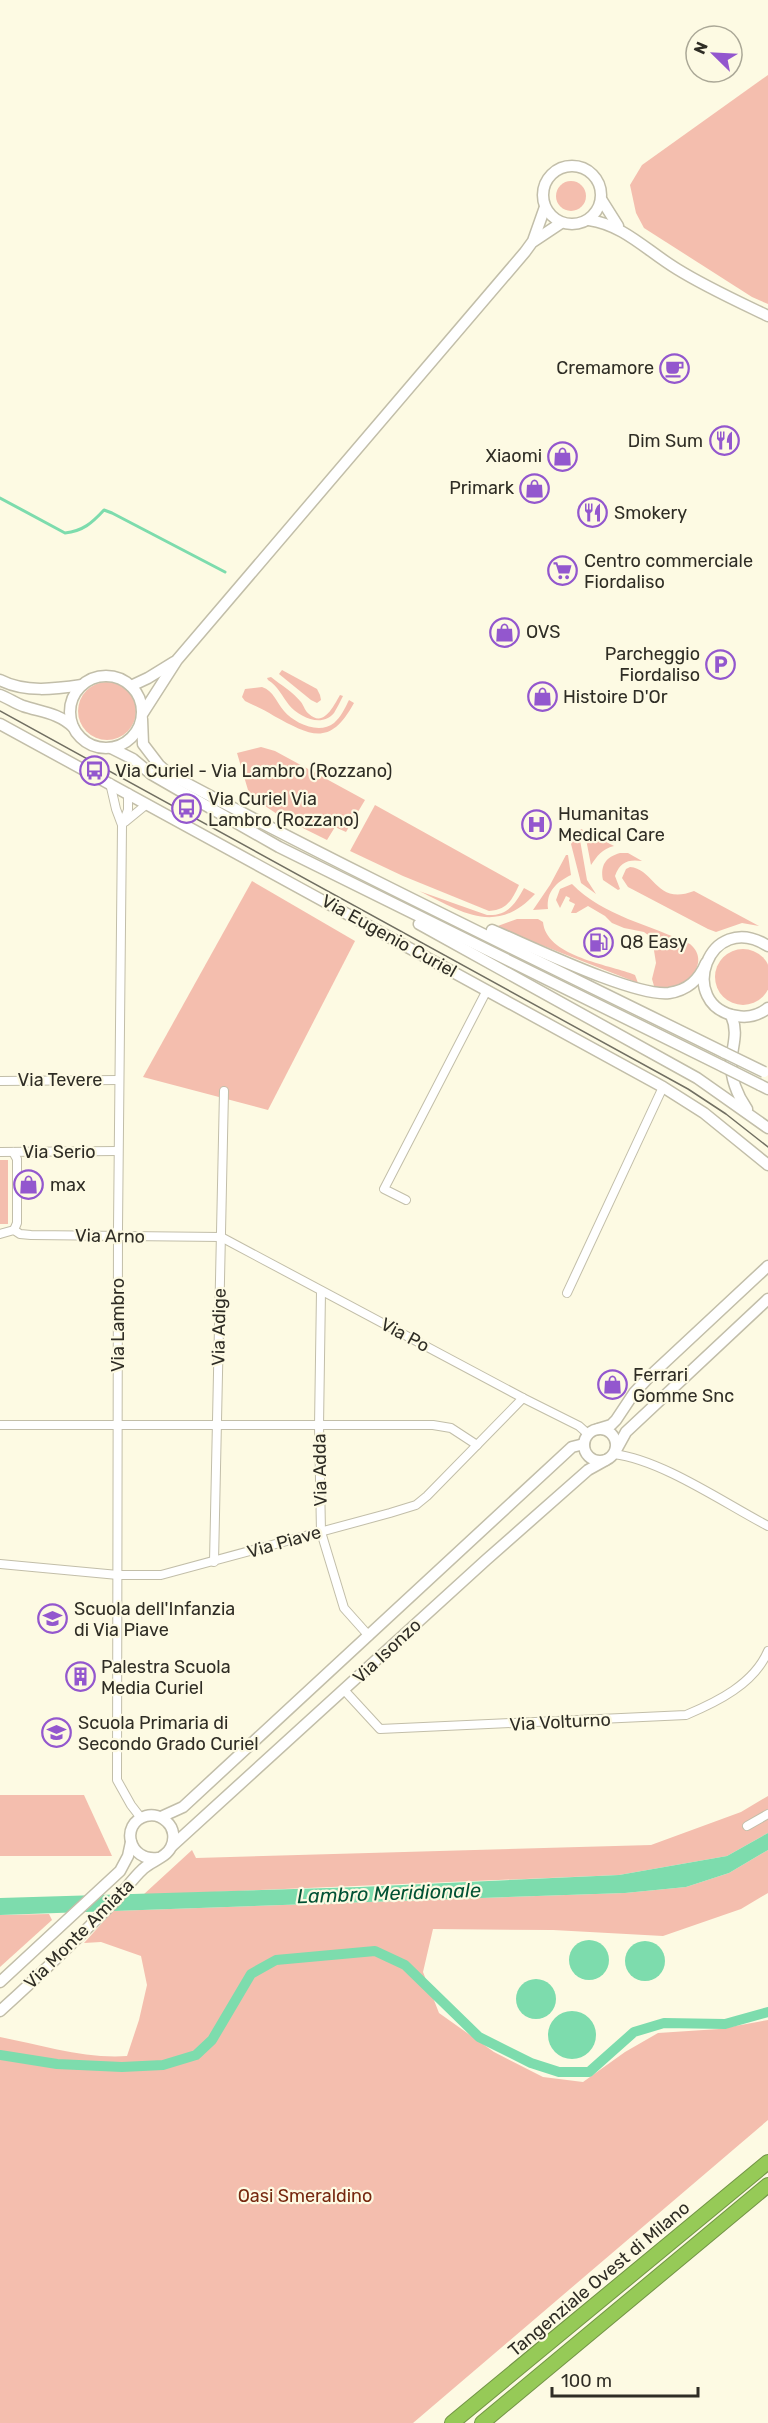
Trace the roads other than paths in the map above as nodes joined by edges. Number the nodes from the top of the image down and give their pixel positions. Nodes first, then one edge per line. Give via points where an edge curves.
1 (601, 199) junction
2 (545, 207) junction
3 (589, 220) junction
4 (561, 223) junction
5 (620, 229) junction
6 (533, 241) junction
7 (768, 316) edge
8 (177, 660) junction
9 (0, 680) edge
10 (82, 685) junction
11 (131, 686) junction
12 (0, 695) edge
13 (142, 716) junction
14 (0, 724) edge
15 (73, 728) junction
16 (111, 748) junction
17 (110, 783) junction
18 (128, 793) junction
19 (147, 804) junction
20 (122, 825) junction
21 (360, 888) junction
22 (468, 918) dead end
23 (768, 946) edge
24 (706, 963) junction
25 (487, 990) junction
26 (768, 1008) edge
27 (731, 1015) junction
28 (766, 1079) edge
29 (119, 1080) junction
30 (0, 1081) edge
31 (663, 1087) junction
32 (224, 1092) dead end
33 (752, 1116) junction
34 (768, 1128) edge
35 (118, 1151) junction
36 (0, 1152) edge
37 (13, 1152) junction
38 (768, 1165) edge
39 (406, 1200) dead end
40 (14, 1230) junction
41 (0, 1234) edge
42 (118, 1237) junction
43 (221, 1237) junction
44 (768, 1266) edge
45 (321, 1291) junction
46 (567, 1293) dead end
47 (768, 1299) edge
48 (523, 1398) junction
49 (0, 1425) edge
50 (217, 1425) junction
51 (118, 1426) junction
52 (319, 1426) junction
53 (590, 1436) junction
54 (477, 1445) junction
55 (611, 1456) junction
56 (768, 1527) edge
57 (321, 1532) junction
58 (214, 1562) junction
59 (0, 1564) edge
60 (118, 1575) junction
61 (369, 1636) junction
62 (768, 1651) edge
63 (345, 1691) junction
64 (768, 1814) edge
65 (161, 1817) junction
66 (141, 1818) junction
67 (747, 1826) dead end
68 (131, 1842) junction
69 (172, 1846) junction
70 (158, 1858) junction
71 (0, 1982) edge
72 (0, 2011) edge
73 (768, 2162) edge
74 (768, 2184) edge
75 (452, 2423) edge
76 (482, 2423) edge

1 - 2 main road via 596,178 588,171 568,166 549,177 542,197
1 - 3 main road
1 - 5 main road
2 - 4 main road
2 - 6 main road
3 - 4 main road via 575,225
3 - 5 main road
4 - 6 main road
5 - 7 main road via 677,269
6 - 8 main road
8 - 11 main road
8 - 13 main road
9 - 10 main road via 40,689
10 - 11 main road via 108,676
10 - 15 main road via 71,703
11 - 13 main road via 141,700
12 - 15 main road via 52,713
13 - 16 main road via 132,738
13 - 28 main road, Via Eugenio Curiel, bridge via 143,744 169,774 285,836 725,1053
14 - 17 main road, Via Eugenio Curiel
15 - 16 main road via 90,745
16 - 21 main road, Via Eugenio Curiel via 177,789
17 - 18 main road, Via Eugenio Curiel
17 - 20 street
18 - 19 main road, Via Eugenio Curiel
18 - 20 street via 128,810
19 - 20 street
19 - 25 main road, Via Eugenio Curiel
20 - 29 street, Via Lambro
21 - 28 main road, Via Eugenio Curiel, bridge via 723,1066
21 - 33 main road via 697,1078
22 - 24 main road via 549,955 651,992 667,993 688,987 700,977
23 - 24 main road via 758,940 737,938 718,946
24 - 27 main road via 703,976 710,1000
25 - 31 main road, Via Eugenio Curiel
25 - 39 street via 384,1189
26 - 27 main road via 753,1016
27 - 33 main road via 735,1030 731,1064 738,1096
29 - 30 street, Via Tevere
29 - 35 street, Via Lambro
31 - 38 main road, Via Eugenio Curiel via 704,1113
31 - 46 street
32 - 43 street, Via Adige
33 - 34 main road
35 - 37 street, Via Serio
35 - 42 street, Via Lambro
36 - 37 street, Via Serio
37 - 40 street via 17,1159
40 - 41 street, Via Arno
40 - 42 street, Via Arno via 31,1235
42 - 43 street, Via Arno
42 - 51 street, Via Lambro
43 - 45 street, Via Po
43 - 50 street, Via Adige
44 - 53 main road, Via Isonzo via 649,1377 611,1425
45 - 48 street, Via Po
45 - 52 street, Via Adda
47 - 55 main road, Via Isonzo via 626,1432
48 - 53 street, Via Po via 579,1426
48 - 54 street, Via Piave
49 - 51 street
50 - 51 street
50 - 52 street
50 - 58 street, Via Adige
51 - 60 street, Via Lambro
52 - 54 street via 434,1425 451,1428
52 - 57 street, Via Adda
53 - 55 main road via 611,1434 616,1442
53 - 55 main road via 584,1449 590,1458 595,1461
53 - 61 main road, Via Isonzo via 572,1447
54 - 57 street, Via Piave via 416,1504
55 - 56 street via 632,1457 653,1465
55 - 63 main road, Via Isonzo via 588,1470 486,1560
57 - 58 street, Via Piave
57 - 61 street, Via Adda via 344,1608
58 - 60 street, Via Piave via 161,1575
59 - 60 street, Via Piave
60 - 66 street, Via Lambro via 117,1780
61 - 65 main road, Via Isonzo via 183,1808
62 - 63 street, Via Volturno via 741,1686 686,1715 380,1729
63 - 69 main road, Via Isonzo
64 - 67 street
65 - 66 main road
65 - 69 main road via 173,1833
66 - 68 main road via 132,1828
68 - 70 main road via 144,1858
68 - 71 main road, Via Monte Amiata via 120,1870
69 - 70 main road
70 - 72 main road, Via Monte Amiata via 141,1870 63,1954
73 - 75 highway, Tangenziale Ovest di Milano
74 - 76 highway, Tangenziale Ovest di Milano

